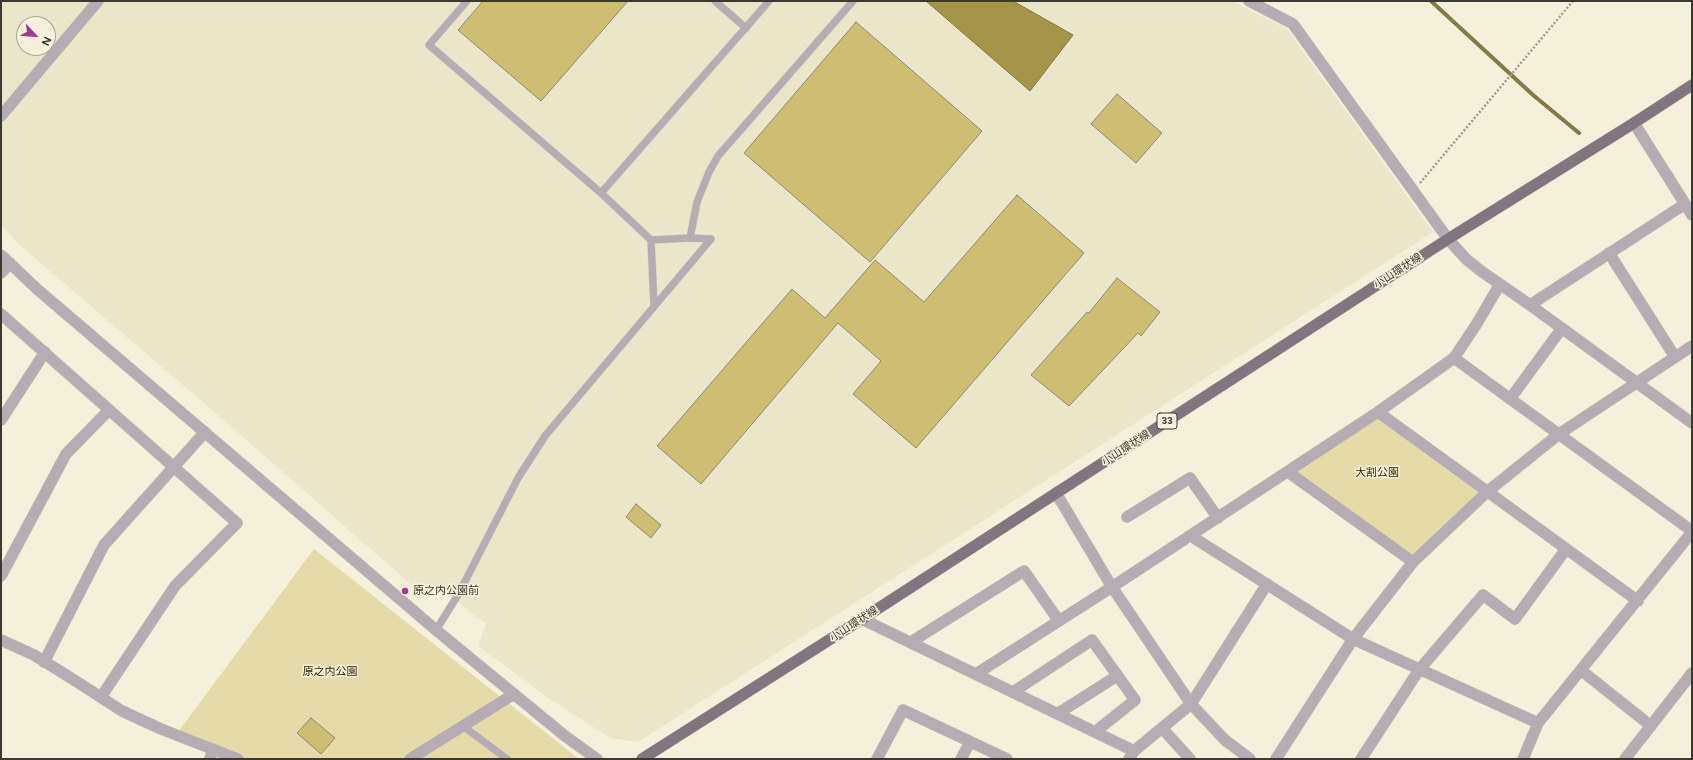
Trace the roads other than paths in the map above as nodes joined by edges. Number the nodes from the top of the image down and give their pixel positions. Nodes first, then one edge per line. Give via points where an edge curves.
1 (98, 1) edge
2 (467, 1) edge
3 (715, 1) edge
4 (769, 1) edge
5 (853, 1) edge
6 (1248, 1) edge
7 (746, 28) junction
8 (1692, 85) edge
9 (1, 116) edge
10 (1634, 123) junction
11 (601, 194) junction
12 (1688, 202) edge
13 (1692, 215) edge
14 (690, 238) junction
15 (1448, 239) junction
16 (651, 240) junction
17 (1610, 253) junction
18 (1, 255) edge
19 (10, 263) junction
20 (1, 273) edge
21 (1500, 284) junction
22 (1530, 305) junction
23 (654, 306) junction
24 (1, 314) edge
25 (1562, 328) junction
26 (1692, 346) edge
27 (45, 352) junction
28 (1454, 358) junction
29 (1675, 358) junction
30 (1636, 382) junction
31 (1510, 399) junction
32 (109, 410) junction
33 (1378, 412) junction
34 (1, 420) edge
35 (1692, 423) edge
36 (205, 432) junction
37 (1559, 434) junction
38 (174, 467) junction
39 (1288, 472) junction
40 (1487, 492) junction
41 (1056, 493) junction
42 (1127, 516) dead end
43 (1218, 518) junction
44 (1692, 532) edge
45 (1191, 536) junction
46 (1566, 549) junction
47 (1413, 562) junction
48 (1, 576) edge
49 (1267, 584) junction
50 (1112, 587) junction
51 (1638, 601) junction
52 (862, 619) junction
53 (1059, 621) junction
54 (436, 630) junction
55 (1353, 639) junction
56 (1, 640) edge
57 (911, 642) junction
58 (44, 662) junction
59 (1419, 670) junction
60 (1582, 671) junction
61 (1692, 673) edge
62 (976, 674) junction
63 (1117, 676) junction
64 (1013, 692) junction
65 (514, 694) junction
66 (101, 697) junction
67 (1191, 704) junction
68 (1058, 714) junction
69 (1538, 723) junction
70 (464, 726) junction
71 (1651, 726) junction
72 (1162, 728) junction
73 (1095, 732) junction
74 (970, 742) junction
75 (211, 754) edge
76 (1132, 755) edge
77 (238, 759) edge
78 (410, 759) edge
79 (507, 759) edge
80 (597, 759) edge
81 (642, 759) edge
82 (878, 759) edge
83 (961, 759) edge
84 (1007, 759) edge
85 (1190, 759) edge
86 (1250, 759) edge
87 (1276, 759) edge
88 (1361, 759) edge
89 (1523, 759) edge
90 (1625, 759) edge

1 - 9 street
2 - 11 lane via 429,44
3 - 7 lane
4 - 7 lane
5 - 14 lane via 718,156 697,202
6 - 15 street via 1293,24
7 - 11 lane
8 - 10 main road, 小山環状線 / 33
10 - 12 street
10 - 15 main road, 小山環状線 / 33
11 - 16 lane
12 - 13 street
12 - 17 street
14 - 16 lane
14 - 23 lane via 711,239
15 - 21 street via 1466,259
15 - 41 main road, 小山環状線 / 33
16 - 23 lane
17 - 22 street
17 - 29 street
18 - 19 street
19 - 20 street
19 - 36 street
21 - 22 street
21 - 28 street
22 - 25 street
23 - 54 lane via 545,436 518,478 458,594
24 - 27 street
25 - 30 street
25 - 31 street
26 - 29 street
27 - 32 street
27 - 34 street
28 - 31 street
28 - 33 street
29 - 30 street
30 - 35 street
30 - 37 street
31 - 37 street
32 - 38 street
32 - 48 street via 66,454
33 - 39 street
33 - 40 street
36 - 38 street
36 - 54 street
37 - 40 street
37 - 44 street
38 - 58 street via 104,545
38 - 66 street via 237,523 175,586
39 - 43 street
39 - 47 street
40 - 46 street
40 - 47 street
41 - 50 street
41 - 52 main road, 小山環状線 / 33
42 - 43 street via 1190,478
43 - 45 street
44 - 51 street
45 - 49 street
45 - 50 street
46 - 51 street
46 - 59 street via 1515,619 1483,595
47 - 55 street
49 - 55 street
49 - 67 street
50 - 53 street
50 - 67 street
51 - 60 street
52 - 57 street
52 - 81 main road, 小山環状線 / 33
53 - 57 street via 1024,571
53 - 62 street
54 - 65 street
55 - 59 street
55 - 87 street
56 - 58 street
57 - 62 street
58 - 66 street
59 - 69 street
59 - 88 street
60 - 69 street
60 - 71 street
61 - 71 street
62 - 64 street
63 - 64 street via 1092,640
63 - 68 street
63 - 73 street via 1135,700
64 - 68 street
65 - 70 street
65 - 80 street
66 - 75 street via 122,712
67 - 72 street
67 - 86 street via 1225,740
68 - 73 street
69 - 89 street
70 - 78 street
70 - 79 lane
71 - 90 street
72 - 76 street
72 - 85 street
73 - 76 street
74 - 82 street via 903,710
74 - 83 street
74 - 84 street
75 - 77 street

